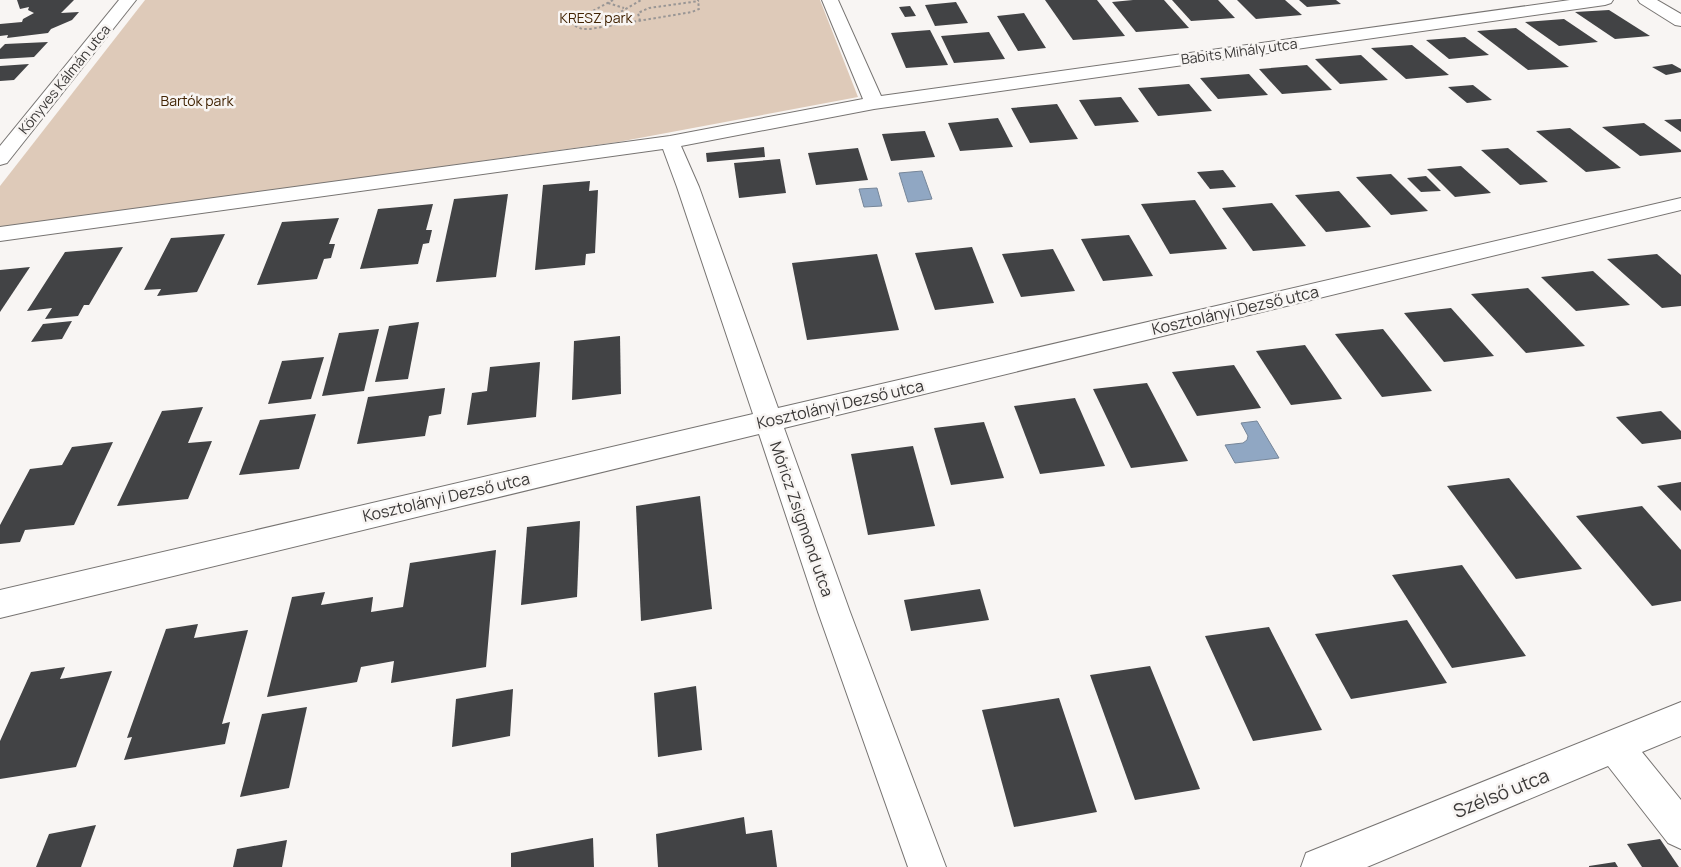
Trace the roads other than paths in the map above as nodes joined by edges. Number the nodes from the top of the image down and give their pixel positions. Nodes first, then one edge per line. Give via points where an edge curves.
1 (128, 0) edge
2 (830, 0) edge
3 (1605, 0) edge
4 (1646, 0) edge
5 (1681, 21) edge
6 (874, 103) junction
7 (670, 142) junction
8 (0, 159) edge
9 (1681, 204) edge
10 (0, 234) edge
11 (768, 421) junction
12 (0, 604) edge
13 (1681, 719) edge
14 (1615, 746) junction
15 (1681, 830) edge
16 (927, 867) edge
17 (1320, 867) edge

1 - 8 street, Könyves Kálmán utca
2 - 6 street
3 - 6 street, Babits Mihály utca
4 - 5 street
6 - 7 street, Babits Mihály utca
7 - 10 street, Babits Mihály utca
7 - 11 street, Móricz Zsigmond utca
9 - 11 street, Kosztolányi Dezső utca
11 - 12 street, Kosztolányi Dezső utca
11 - 16 street, Móricz Zsigmond utca
13 - 14 street, Szélső utca
14 - 15 street
14 - 17 street, Szélső utca

